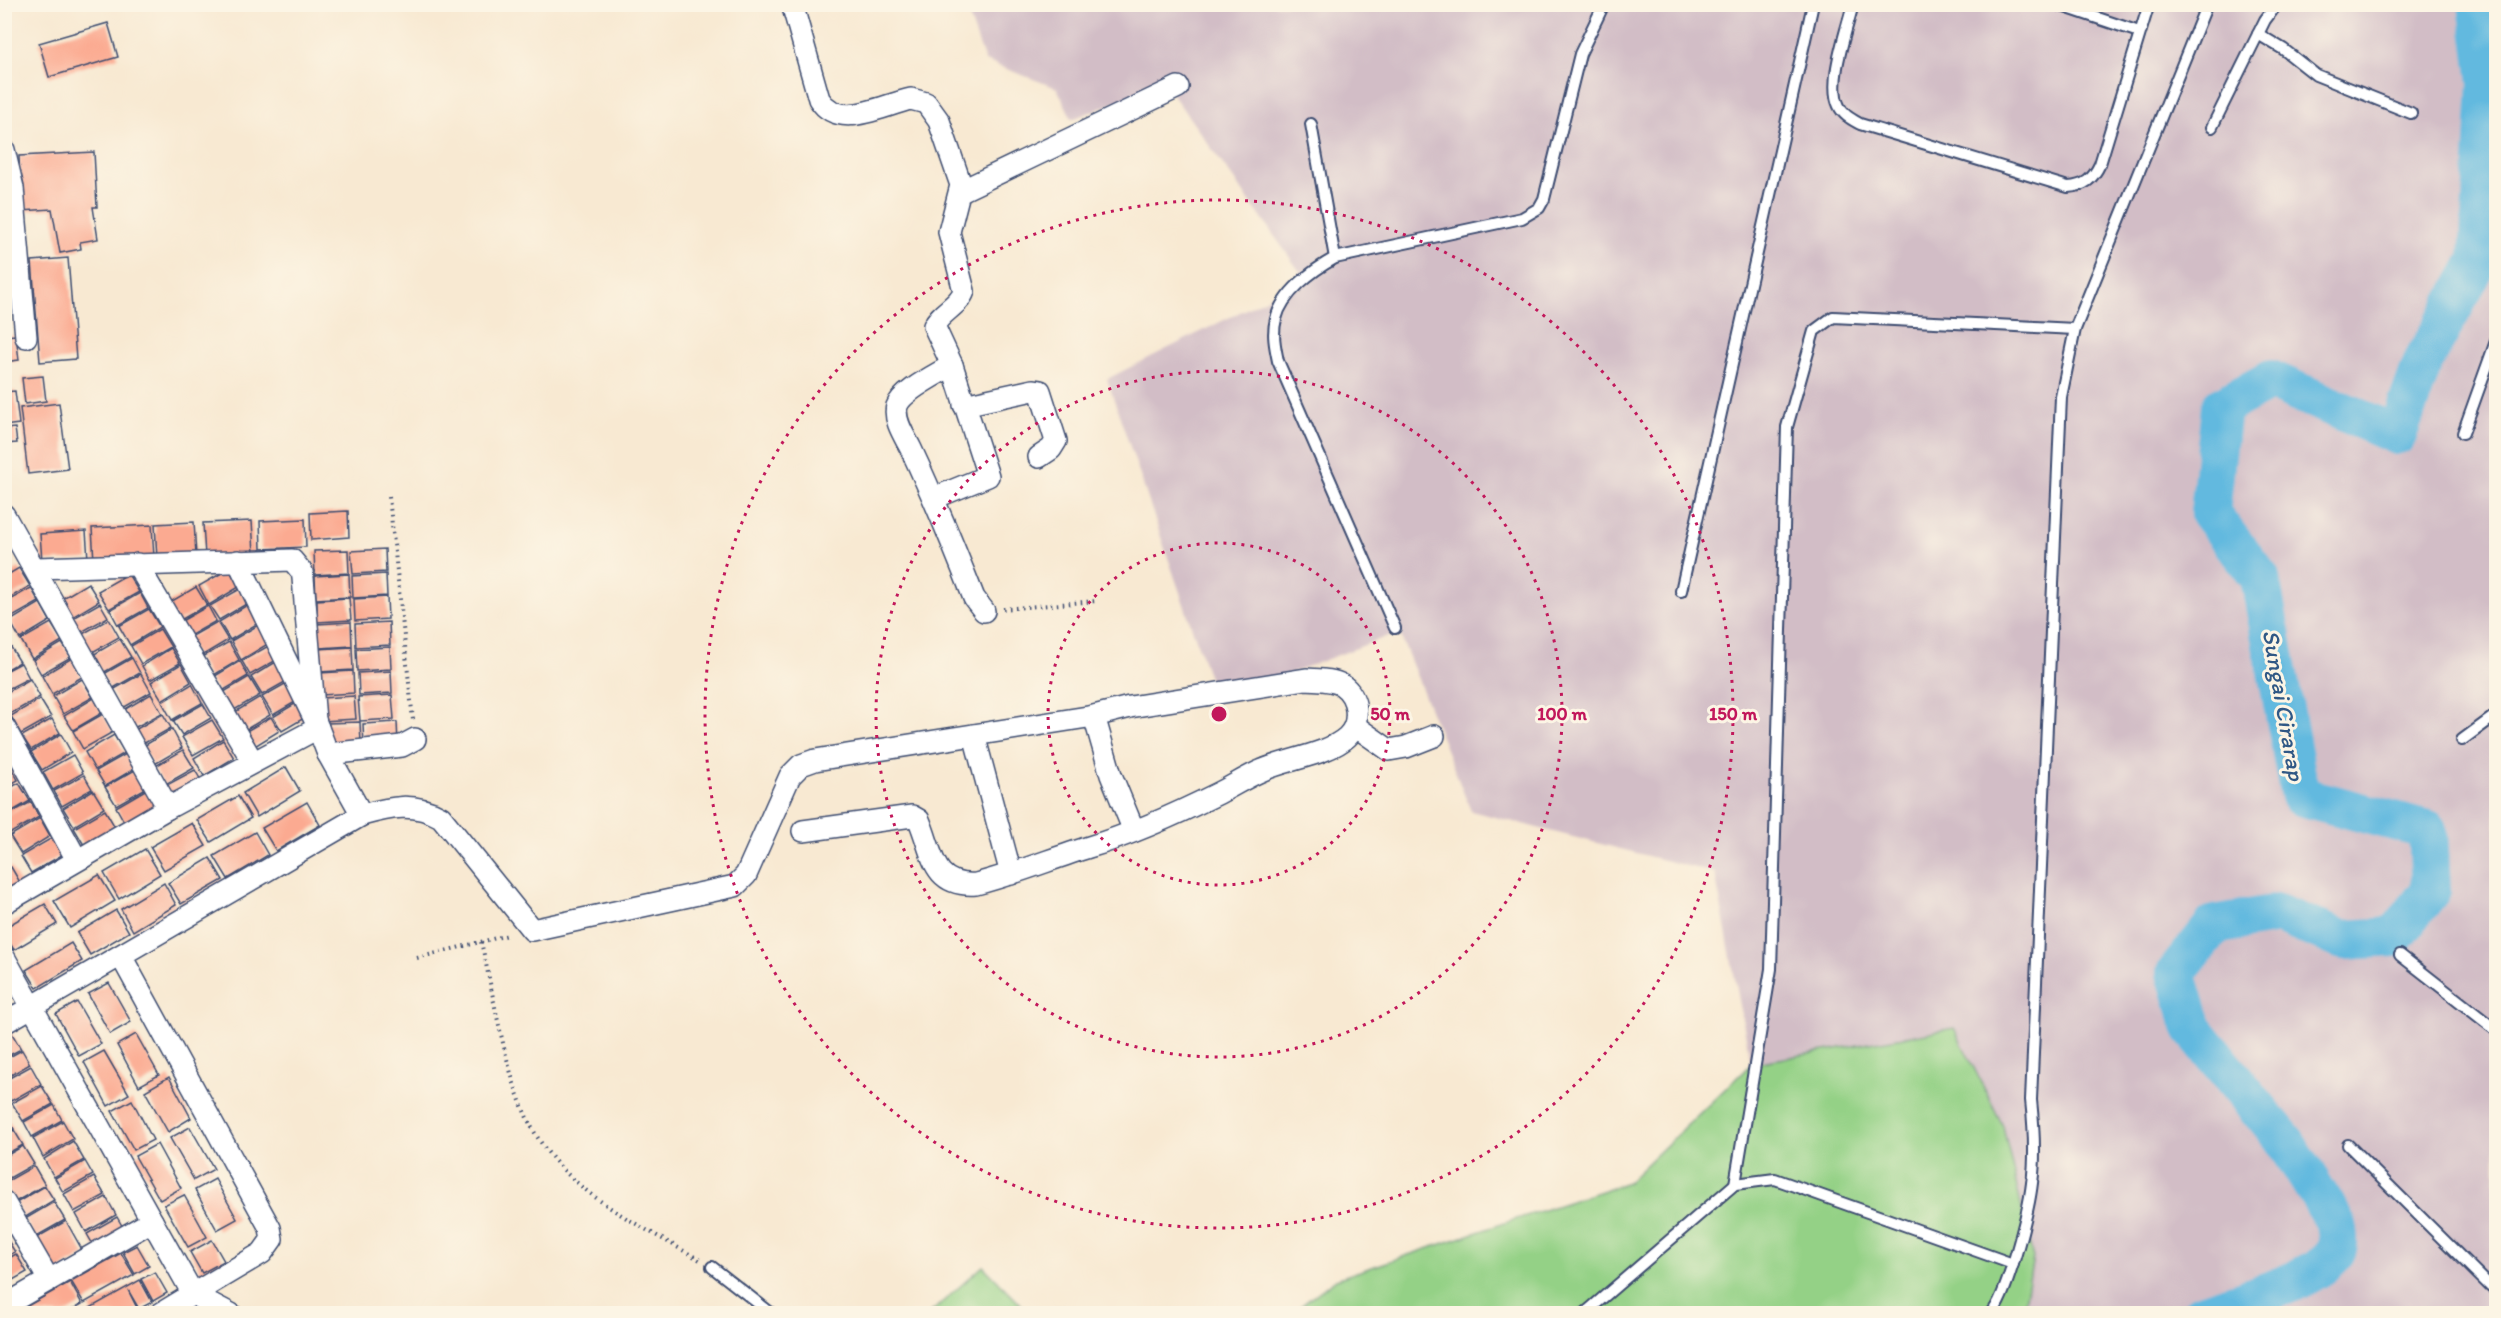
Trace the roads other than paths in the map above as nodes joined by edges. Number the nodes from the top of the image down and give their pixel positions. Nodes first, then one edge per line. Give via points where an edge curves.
1 (792, 4) edge
2 (1604, 4) edge
3 (1813, 4) edge
4 (1853, 4) edge
5 (2056, 4) edge
6 (2149, 4) edge
7 (2207, 4) edge
8 (2277, 4) edge
9 (2139, 32) junction
10 (2258, 34) junction
11 (1178, 87) dead end
12 (2411, 113) dead end
13 (1311, 124) dead end
14 (2211, 127) dead end
15 (4, 150) edge
16 (961, 191) junction
17 (1335, 258) junction
18 (2075, 330) junction
19 (26, 337) dead end
20 (2496, 341) edge
21 (952, 365) junction
22 (964, 405) junction
23 (2463, 433) dead end
24 (1039, 457) dead end
25 (934, 498) junction
26 (4, 515) edge
27 (12, 546) edge
28 (238, 561) junction
29 (137, 564) junction
30 (36, 568) junction
31 (1681, 591) dead end
32 (984, 611) road end
33 (1395, 628) dead end
34 (2496, 715) edge
35 (1094, 716) junction
36 (317, 724) junction
37 (1354, 726) junction
38 (4, 727) edge
39 (974, 735) junction
40 (1434, 736) dead end
41 (415, 739) road end
42 (2462, 740) dead end
43 (328, 754) junction
44 (253, 762) junction
45 (168, 808) junction
46 (362, 814) junction
47 (803, 831) dead end
48 (1134, 831) junction
49 (77, 860) junction
50 (1011, 874) junction
51 (4, 903) edge
52 (2400, 955) dead end
53 (121, 956) junction
54 (4, 957) edge
55 (33, 1007) junction
56 (4, 1023) edge
57 (2496, 1030) edge
58 (2348, 1145) dead end
59 (1735, 1184) junction
60 (4, 1202) edge
61 (152, 1221) junction
62 (2013, 1264) junction
63 (712, 1267) road end
64 (49, 1280) junction
65 (2496, 1288) edge
66 (193, 1294) junction
67 (4, 1306) edge
68 (160, 1314) edge
69 (231, 1314) edge
70 (772, 1314) edge
71 (1584, 1314) edge
72 (1991, 1314) edge

1 - 16 street via 823,105 842,116 921,100 939,121
2 - 17 lane via 1580,54 1539,208 1522,218
3 - 31 lane
4 - 9 lane via 1834,91 1845,115 1860,124 2068,187 2090,180 2100,164
5 - 9 lane
6 - 9 lane
7 - 18 lane
8 - 10 lane
10 - 12 lane via 2316,75
10 - 14 lane
11 - 16 street
13 - 17 lane
15 - 19 street via 13,188
16 - 21 street via 949,232 964,291 934,326
17 - 33 lane via 1289,296 1276,317 1273,336 1278,361
18 - 59 lane via 1833,317 1814,331 1787,427 1771,969
18 - 62 lane via 2061,397 2057,460 2031,1100 2033,1173
20 - 23 lane
21 - 22 street
21 - 25 street via 902,397 897,407 901,430
22 - 24 street via 1040,391 1056,441
22 - 25 street via 988,476
25 - 32 street via 974,598
26 - 27 street
27 - 30 street
28 - 29 street
28 - 36 street
28 - 36 street via 288,559 302,572
29 - 30 street
29 - 44 street
30 - 45 street
34 - 42 lane
35 - 37 street via 1306,679 1341,684 1356,708
35 - 39 street
35 - 48 street via 1111,775
36 - 43 street
36 - 44 street
37 - 40 street via 1389,750
37 - 48 street via 1347,737 1331,746 1264,769
38 - 49 street
39 - 46 street via 805,763 790,776 746,875 735,886 532,930 441,817 411,806
39 - 50 street
41 - 43 street via 402,746
43 - 46 street
44 - 45 street
45 - 49 street
46 - 53 street
47 - 50 street via 912,816 919,820 928,851 949,881 976,884
48 - 50 street
49 - 51 street
52 - 57 lane
53 - 55 street
53 - 66 street via 270,1228 272,1239 262,1253
54 - 55 street
55 - 56 street
55 - 61 street
58 - 65 lane
59 - 62 lane via 1775,1179
59 - 71 lane
60 - 64 street
61 - 64 street
61 - 66 street
62 - 72 lane
63 - 70 lane
64 - 67 street
66 - 68 street
66 - 69 street

